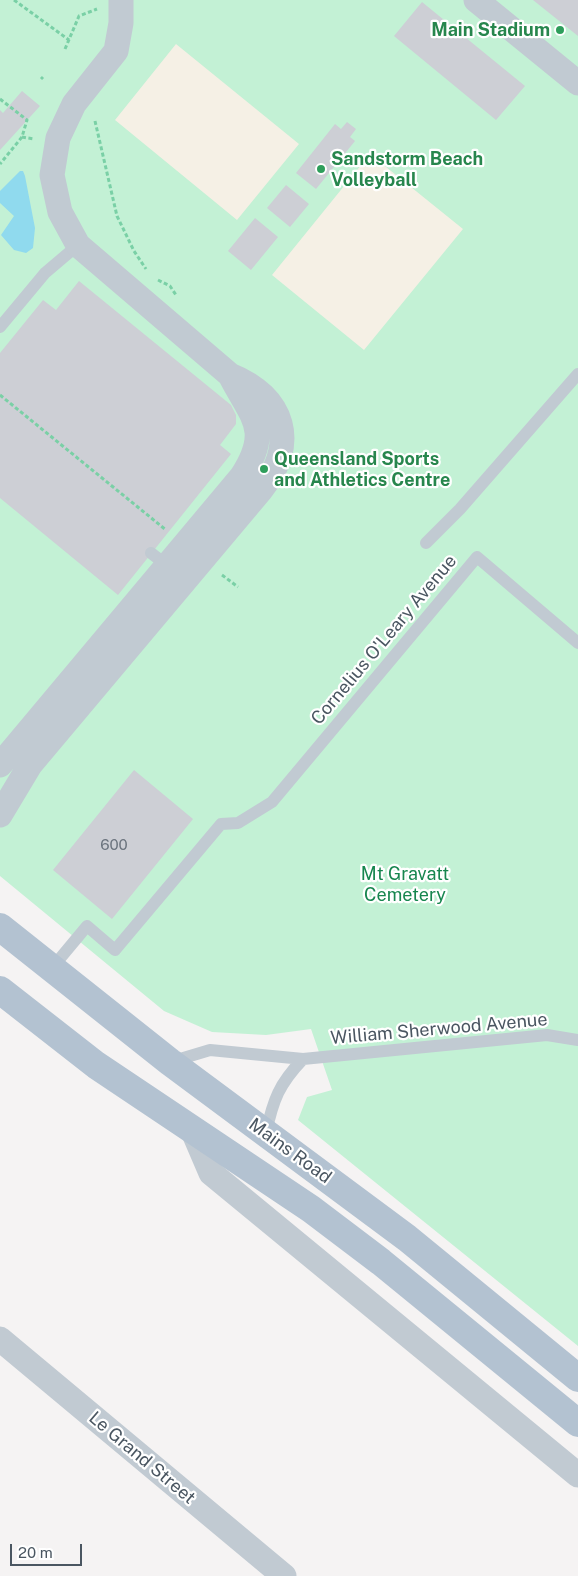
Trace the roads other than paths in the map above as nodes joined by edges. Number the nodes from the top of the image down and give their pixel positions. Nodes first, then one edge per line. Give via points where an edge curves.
1 (476, 0) edge
2 (111, 4) edge
3 (578, 83) edge
4 (78, 245) junction
5 (0, 327) edge
6 (578, 374) edge
7 (230, 375) junction
8 (426, 543) dead end
9 (168, 567) junction
10 (578, 643) edge
11 (0, 765) edge
12 (0, 815) edge
13 (0, 927) edge
14 (52, 968) junction
15 (0, 990) edge
16 (578, 1040) edge
17 (303, 1059) junction
18 (170, 1062) junction
19 (193, 1130) junction
20 (266, 1134) junction
21 (0, 1339) edge
22 (578, 1378) edge
23 (578, 1423) edge
24 (578, 1476) edge
25 (284, 1576) edge

1 - 3 street
2 - 4 street via 121,23 116,51 74,104 58,138 52,175 60,212
4 - 5 lane via 45,273
4 - 7 street
6 - 8 lane via 460,509
7 - 9 street via 257,423 254,458
7 - 9 street via 250,383 266,396 277,413 282,433 282,454 274,474
9 - 11 street
9 - 12 street via 30,765
10 - 14 lane, Cornelius O'Leary Avenue via 477,557 272,802 238,823 221,824 115,950 87,926
13 - 14 main road, Mains Road
14 - 18 main road, Mains Road
15 - 19 main road, Mains Road via 96,1065
16 - 17 lane, William Sherwood Avenue via 547,1035
17 - 18 lane, William Sherwood Avenue via 210,1050
17 - 20 lane via 282,1082 276,1094
18 - 20 main road, Mains Road
19 - 23 main road, Mains Road via 311,1209 381,1262
19 - 24 street via 211,1173
20 - 22 main road, Mains Road via 407,1238
21 - 25 street, Le Grand Street

